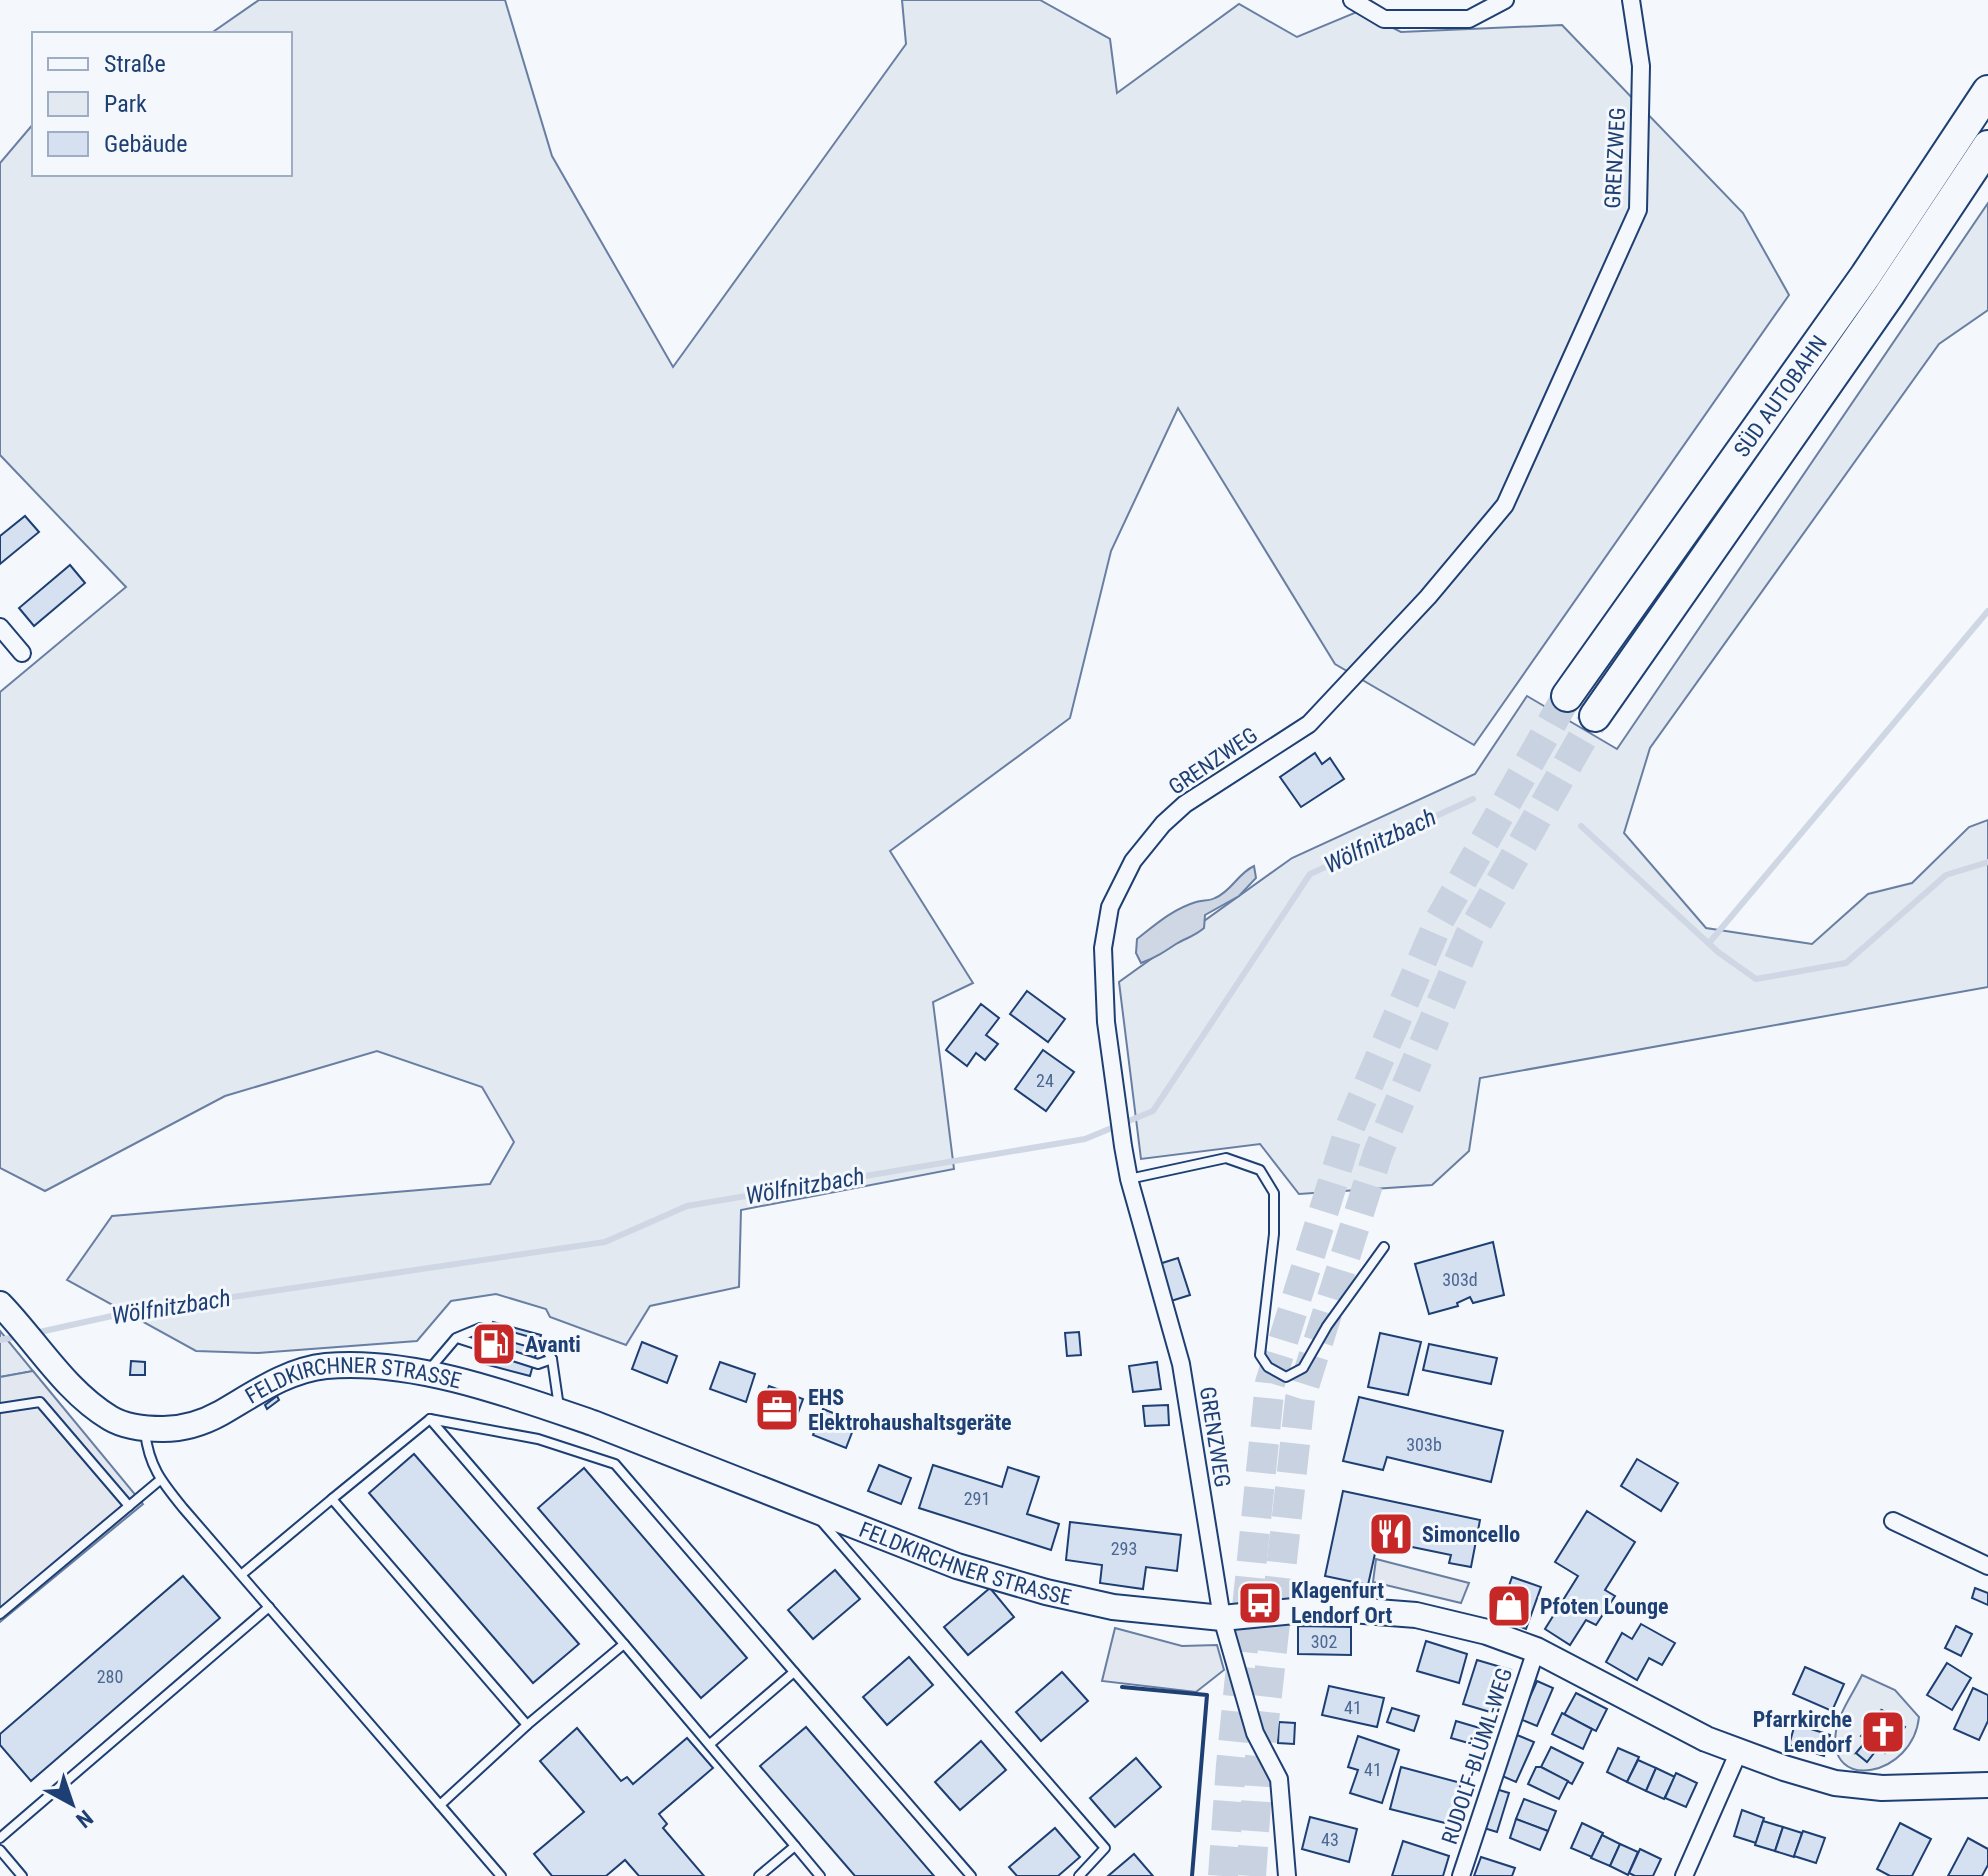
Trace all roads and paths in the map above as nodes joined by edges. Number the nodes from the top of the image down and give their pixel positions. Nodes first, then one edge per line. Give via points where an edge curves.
1 (1352, 0) edge
2 (1505, 0) edge
3 (1631, 0) edge
4 (1988, 91) edge
5 (1988, 146) edge
6 (0, 627) edge
7 (22, 653) dead end
8 (1567, 696) tunnel mouth
9 (1595, 716) tunnel mouth
10 (1129, 1179) junction
11 (1384, 1247) dead end
12 (5, 1309) edge
13 (456, 1338) junction
14 (552, 1359) junction
15 (426, 1374) junction
16 (0, 1408) edge
17 (560, 1412) junction
18 (430, 1419) junction
19 (144, 1429) junction
20 (160, 1480) junction
21 (332, 1499) junction
22 (129, 1506) junction
23 (811, 1509) junction
24 (1893, 1521) dead end
25 (1985, 1559) edge
26 (241, 1575) junction
27 (269, 1607) junction
28 (0, 1614) edge
29 (1222, 1618) junction
30 (624, 1644) junction
31 (1536, 1650) junction
32 (794, 1672) junction
33 (527, 1725) junction
34 (710, 1744) junction
35 (1739, 1751) junction
36 (1988, 1785) edge
37 (440, 1805) junction
38 (0, 1838) edge
39 (795, 1846) junction
40 (0, 1850) edge
41 (22, 1876) edge
42 (501, 1876) edge
43 (759, 1876) edge
44 (820, 1876) edge
45 (971, 1876) edge
46 (1079, 1876) edge
47 (1287, 1876) edge
48 (1461, 1876) edge
49 (1684, 1876) edge

1 - 2 street via 1384,19 1469,19
3 - 10 street, GRENZWEG via 1641,66 1638,210 1505,505 1309,724 1185,804 1163,824 1133,861 1110,907 1103,948 1106,1022
4 - 8 highway, SÜD AUTOBAHN via 1866,275
5 - 9 highway, SÜD AUTOBAHN
6 - 7 street
10 - 11 lane via 1226,1158 1260,1170 1274,1193 1260,1355 1286,1377 1303,1368
10 - 29 street, GRENZWEG via 1181,1364
12 - 19 street, FELDKIRCHNER STRASSE via 85,1400 112,1420
13 - 14 lane via 538,1364
13 - 14 lane via 480,1328 544,1346
13 - 15 lane
14 - 17 lane
15 - 17 street, FELDKIRCHNER STRASSE
15 - 19 street, FELDKIRCHNER STRASSE via 322,1366 286,1376 216,1416 181,1429
16 - 22 lane via 40,1402
17 - 23 street, FELDKIRCHNER STRASSE
18 - 21 lane
18 - 30 lane
18 - 32 lane via 538,1439 615,1464
19 - 20 lane via 148,1457
20 - 22 lane
20 - 26 lane
21 - 26 lane
21 - 33 lane
22 - 28 lane
23 - 29 street, FELDKIRCHNER STRASSE via 957,1566 1046,1592 1113,1607
23 - 46 lane via 1105,1848
24 - 25 street
26 - 27 lane
27 - 37 lane
27 - 38 lane
29 - 31 street, FELDKIRCHNER STRASSE via 1325,1608 1389,1612 1466,1626
29 - 47 street, GRENZWEG via 1255,1733 1279,1779
30 - 33 lane
30 - 34 lane
31 - 35 street, FELDKIRCHNER STRASSE
31 - 48 street, RUDOLF-BLÜML-WEG
32 - 34 lane
32 - 45 lane
33 - 37 lane
34 - 39 lane
35 - 36 street, FELDKIRCHNER STRASSE via 1835,1783 1882,1788
35 - 49 street
37 - 42 lane
39 - 43 lane
39 - 44 lane
40 - 41 lane

